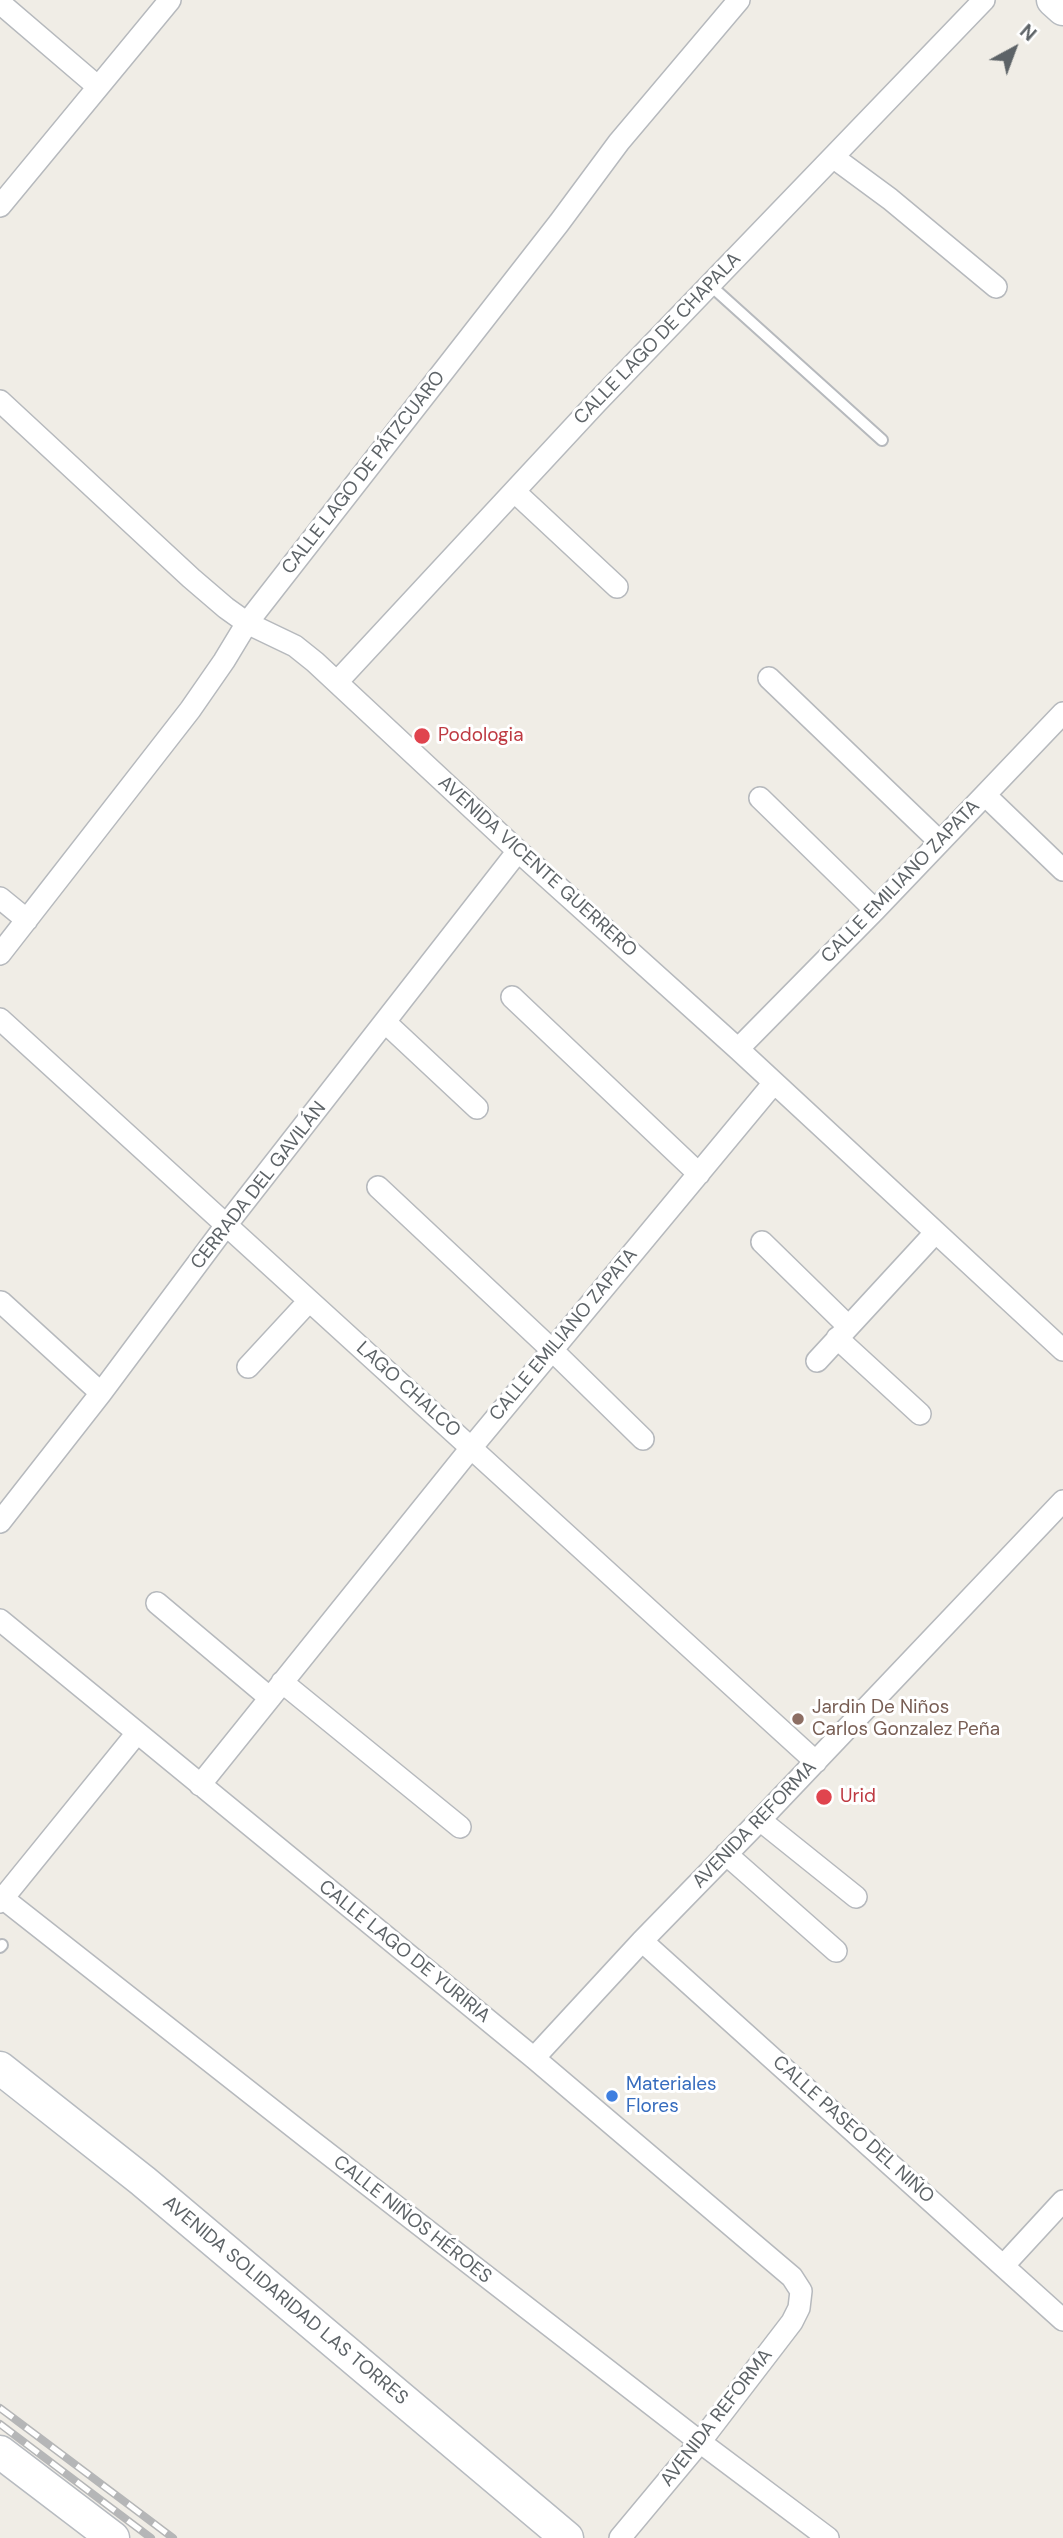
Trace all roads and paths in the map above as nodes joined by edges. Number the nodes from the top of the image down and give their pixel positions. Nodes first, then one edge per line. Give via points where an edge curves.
1 (170, 0) edge
2 (738, 0) edge
3 (985, 0) edge
4 (1053, 0) edge
5 (0, 3) edge
6 (1063, 9) edge
7 (97, 86) junction
8 (833, 157) junction
9 (0, 206) edge
10 (710, 285) junction
11 (996, 287) dead end
12 (0, 401) edge
13 (882, 440) dead end
14 (515, 492) junction
15 (617, 587) dead end
16 (247, 623) junction
17 (769, 678) dead end
18 (337, 682) junction
19 (1063, 713) edge
20 (985, 795) junction
21 (760, 798) dead end
22 (940, 842) junction
23 (518, 851) junction
24 (1063, 870) edge
25 (0, 898) edge
26 (875, 910) junction
27 (27, 920) junction
28 (0, 954) edge
29 (512, 998) dead end
30 (0, 1019) edge
31 (386, 1023) junction
32 (738, 1049) junction
33 (773, 1084) junction
34 (477, 1108) dead end
35 (699, 1174) junction
36 (378, 1187) dead end
37 (227, 1224) junction
38 (935, 1233) junction
39 (762, 1242) dead end
40 (309, 1301) junction
41 (1, 1302) edge
42 (843, 1332) junction
43 (552, 1350) junction
44 (1063, 1350) edge
45 (817, 1361) dead end
46 (248, 1367) dead end
47 (101, 1393) junction
48 (920, 1414) dead end
49 (643, 1439) dead end
50 (471, 1448) junction
51 (1063, 1501) edge
52 (0, 1522) edge
53 (157, 1603) dead end
54 (0, 1620) edge
55 (276, 1690) junction
56 (137, 1733) junction
57 (816, 1762) junction
58 (200, 1785) junction
59 (760, 1820) junction
60 (460, 1827) dead end
61 (726, 1854) junction
62 (856, 1897) dead end
63 (1, 1899) edge
64 (642, 1941) junction
65 (836, 1951) dead end
66 (534, 2058) junction
67 (0, 2068) edge
68 (1063, 2201) edge
69 (1004, 2265) junction
70 (801, 2291) joint
71 (1063, 2320) edge
72 (700, 2442) junction
73 (0, 2452) edge
74 (113, 2538) edge
75 (567, 2538) edge
76 (620, 2538) edge
77 (828, 2538) edge

1 - 7 street
2 - 16 street, CALLE LAGO DE PÁTZCUARO via 619,142
3 - 8 street, CALLE LAGO DE CHAPALA
4 - 6 main road
5 - 7 street
7 - 9 street
8 - 10 street, CALLE LAGO DE CHAPALA
8 - 11 street
10 - 13 lane
10 - 14 street, CALLE LAGO DE CHAPALA
12 - 16 street, AVENIDA VICENTE GUERRERO via 191,578
14 - 15 street
14 - 18 street, CALLE LAGO DE CHAPALA
16 - 18 street, AVENIDA VICENTE GUERRERO via 295,646
16 - 27 street, CALLE LAGO DE PÁTZCUARO via 190,710
17 - 22 street
18 - 23 street, AVENIDA VICENTE GUERRERO
19 - 20 street, CALLE EMILIANO ZAPATA
20 - 22 street, CALLE EMILIANO ZAPATA
20 - 24 street
21 - 26 street
22 - 26 street, CALLE EMILIANO ZAPATA
23 - 31 street, CERRADA DEL GAVILÁN
23 - 32 street, AVENIDA VICENTE GUERRERO
25 - 27 street
26 - 32 street, CALLE EMILIANO ZAPATA
27 - 28 street, CALLE LAGO DE PÁTZCUARO
29 - 35 street
30 - 37 street, LAGO CHALCO
31 - 34 street
31 - 37 street, CERRADA DEL GAVILÁN
32 - 33 street, AVENIDA VICENTE GUERRERO
33 - 35 street, CALLE EMILIANO ZAPATA
33 - 38 street, AVENIDA VICENTE GUERRERO
35 - 43 street, CALLE EMILIANO ZAPATA
36 - 43 street
37 - 40 street, LAGO CHALCO
37 - 47 street, CERRADA DEL GAVILÁN
38 - 42 street
38 - 44 street, AVENIDA VICENTE GUERRERO
39 - 42 street
40 - 46 street
40 - 50 street, LAGO CHALCO
41 - 47 street
42 - 45 street
42 - 48 street
43 - 49 street
43 - 50 street, CALLE EMILIANO ZAPATA
47 - 52 street, CERRADA DEL GAVILÁN
50 - 55 street, CALLE EMILIANO ZAPATA
50 - 57 street, LAGO CHALCO
51 - 57 street, AVENIDA REFORMA
53 - 55 street
54 - 56 street, CALLE LAGO DE YURIRIA
55 - 58 street, CALLE EMILIANO ZAPATA
55 - 60 street
56 - 58 street, CALLE LAGO DE YURIRIA
56 - 63 street
57 - 59 street, AVENIDA REFORMA
58 - 66 street, CALLE LAGO DE YURIRIA
59 - 61 street, AVENIDA REFORMA
59 - 62 street
61 - 64 street, AVENIDA REFORMA
61 - 65 street
63 - 72 street, CALLE NIÑOS HÉROES
64 - 66 street, AVENIDA REFORMA
64 - 69 street, CALLE PASEO DEL NIÑO
66 - 70 street, CALLE LAGO DE YURIRIA via 777,2262
67 - 75 main road, AVENIDA SOLIDARIDAD LAS TORRES via 143,2181
68 - 69 street
69 - 71 street, CALLE PASEO DEL NIÑO
70 - 72 street, AVENIDA REFORMA via 792,2322
72 - 76 street, AVENIDA REFORMA
72 - 77 street, CALLE NIÑOS HÉROES
73 - 74 main road

